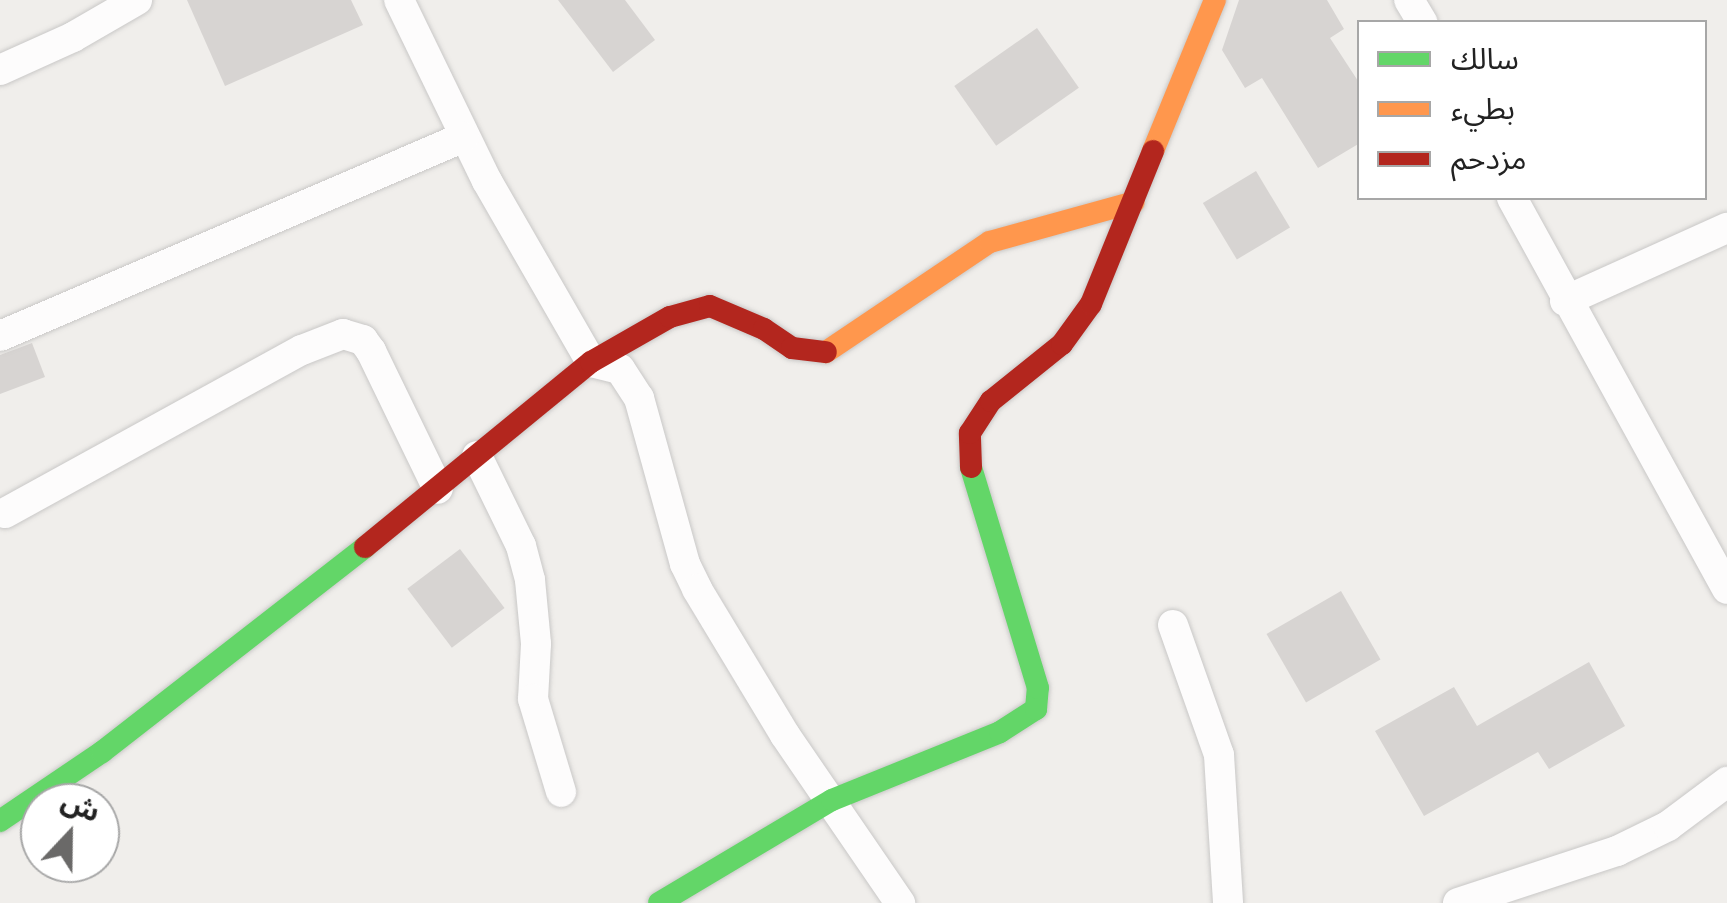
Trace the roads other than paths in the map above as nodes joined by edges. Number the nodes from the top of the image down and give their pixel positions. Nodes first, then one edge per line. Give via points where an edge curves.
1 (137, 0) edge
2 (399, 0) edge
3 (1215, 0) edge
4 (0, 70) edge
5 (464, 138) junction
6 (1513, 200) edge
7 (1134, 202) junction
8 (1727, 228) edge
9 (1565, 301) junction
10 (0, 336) edge
11 (592, 362) junction
12 (477, 456) junction
13 (438, 489) junction
14 (4, 513) dead end
15 (1727, 590) edge
16 (1172, 624) dead end
17 (1727, 782) edge
18 (561, 792) dead end
19 (832, 800) junction
20 (0, 820) edge
21 (659, 903) edge
22 (900, 903) edge
23 (1228, 903) edge
24 (1458, 903) edge

1 - 4 street
2 - 5 street
3 - 7 street
5 - 10 street
5 - 11 street
6 - 9 street
7 - 11 street via 990,242 826,352 792,348 710,306 670,317
7 - 19 street via 1079,324 992,401 970,433 974,484 1038,688 1036,709 1000,732
8 - 9 street
9 - 15 street
11 - 12 street
11 - 19 street via 620,369 639,398 697,590
12 - 13 street
12 - 18 street via 521,546 530,580 534,699
13 - 14 street via 371,351 344,334 302,350
13 - 20 street via 148,717
16 - 23 street via 1219,755
17 - 24 street via 1668,826 1617,851
19 - 21 street
19 - 22 street

